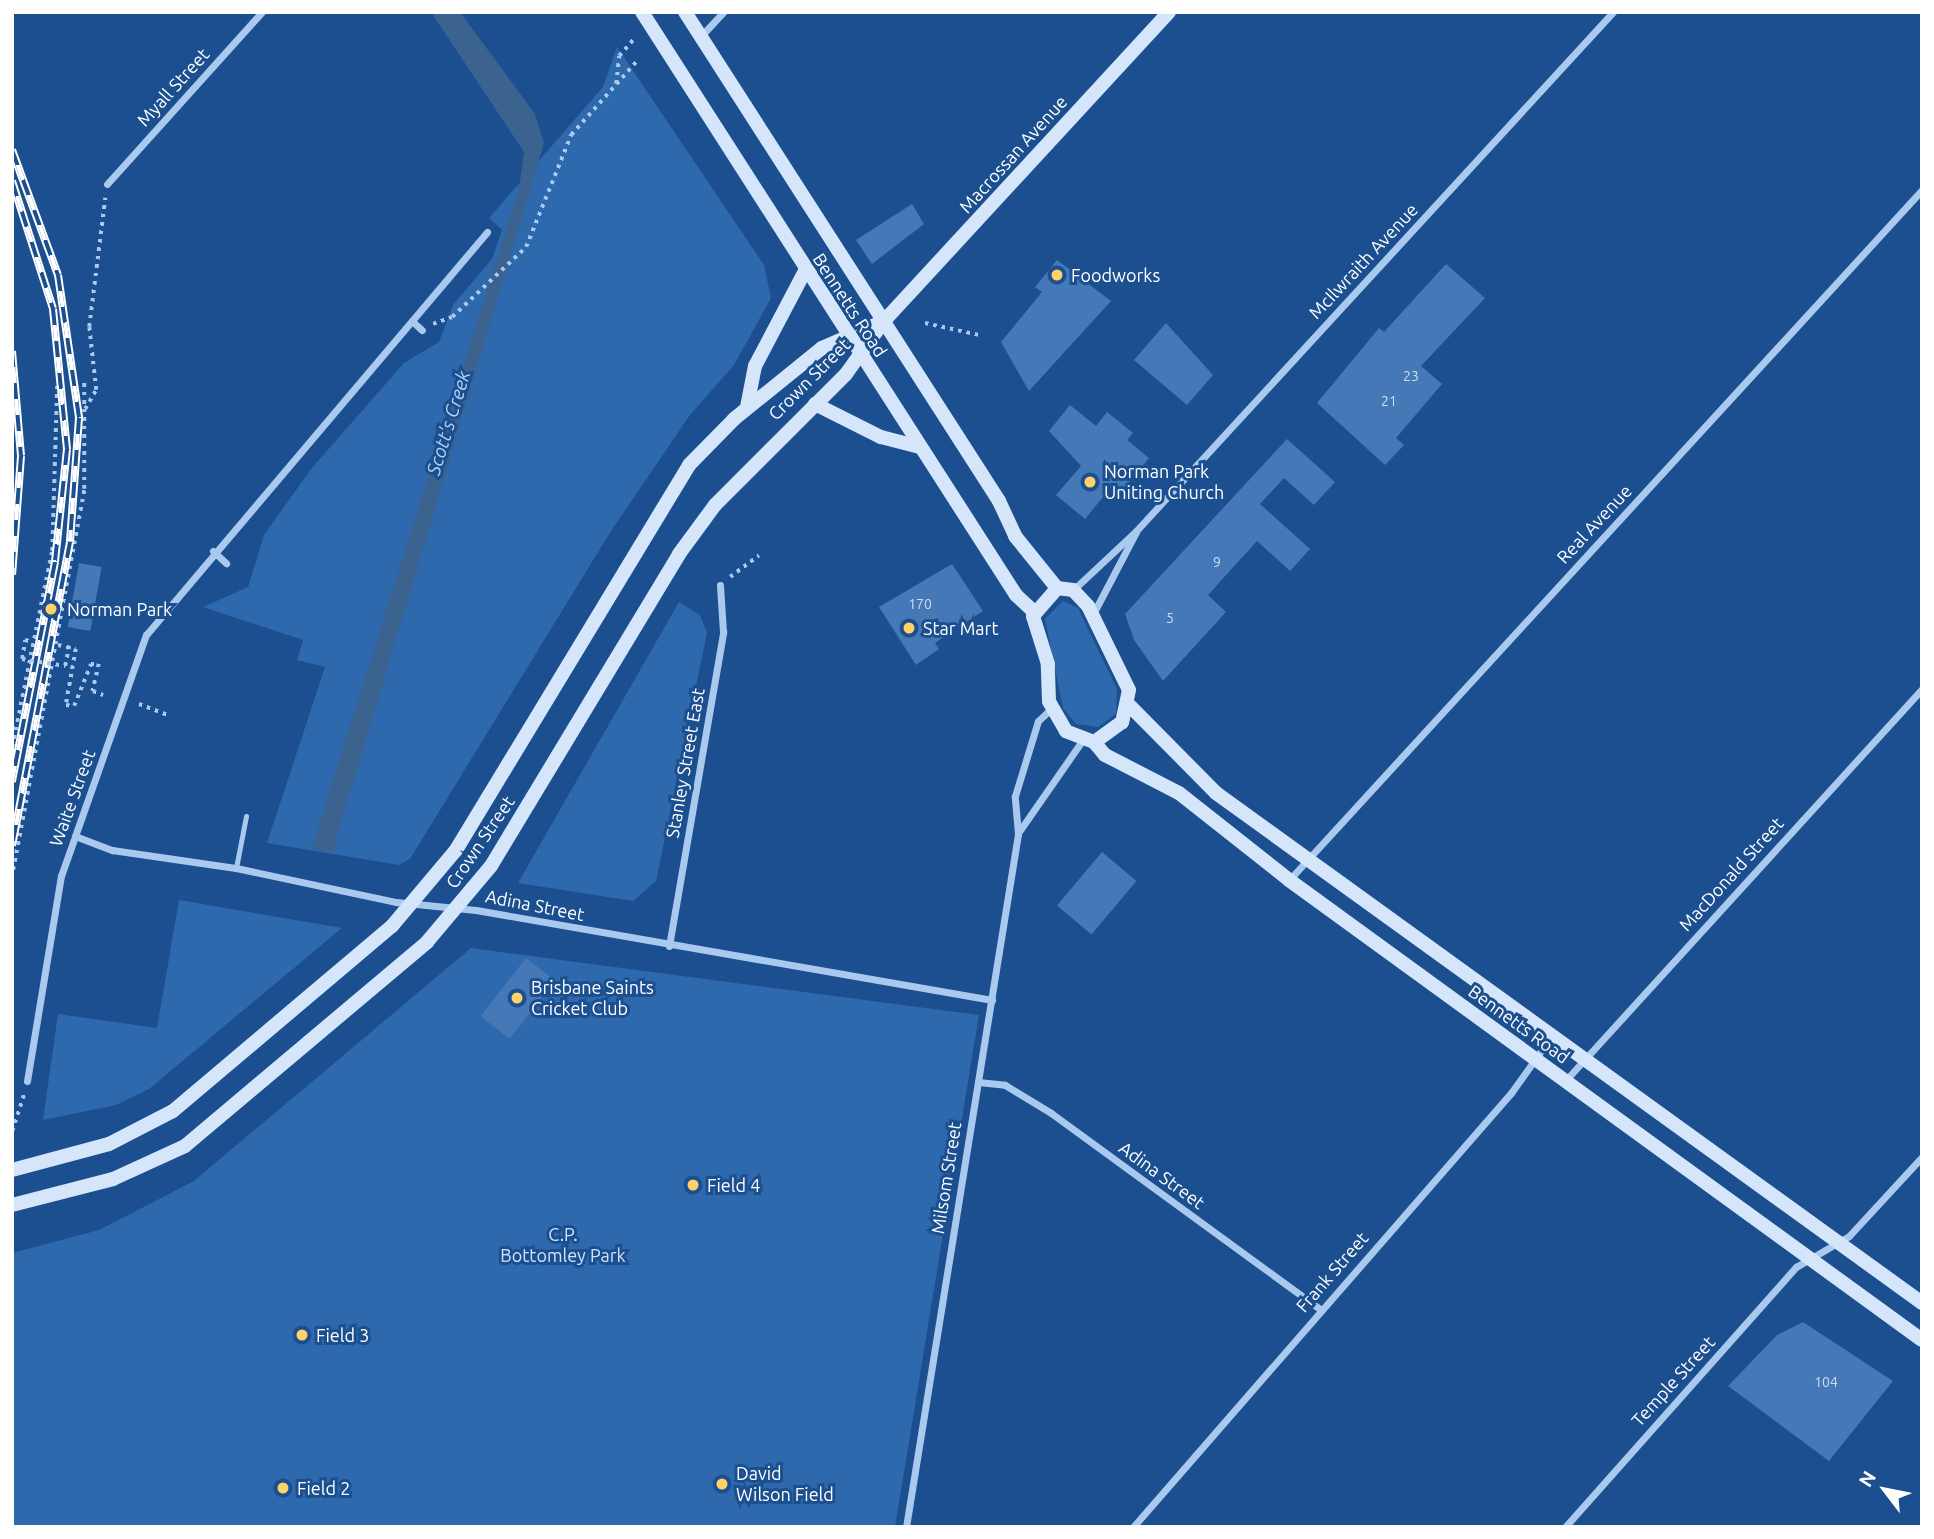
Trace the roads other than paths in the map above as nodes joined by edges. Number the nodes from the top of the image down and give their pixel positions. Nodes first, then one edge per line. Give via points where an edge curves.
1 (262, 12) edge
2 (642, 12) edge
3 (685, 12) edge
4 (723, 12) edge
5 (1169, 12) edge
6 (1613, 12) edge
7 (700, 37) junction
8 (107, 184) road end
9 (1922, 190) edge
10 (487, 232) dead end
11 (805, 271) junction
12 (884, 321) junction
13 (413, 322) junction
14 (422, 330) road end
15 (846, 333) junction
16 (861, 356) junction
17 (815, 404) junction
18 (747, 407) junction
19 (920, 447) junction
20 (1136, 531) junction
21 (213, 551) junction
22 (226, 563) dead end
23 (720, 584) road end
24 (1057, 588) junction
25 (1073, 590) junction
26 (1034, 612) junction
27 (1092, 615) junction
28 (1922, 689) edge
29 (1130, 706) junction
30 (1052, 708) junction
31 (1088, 741) junction
32 (246, 816) dead end
33 (1018, 834) junction
34 (75, 836) junction
35 (1307, 860) junction
36 (236, 868) junction
37 (1289, 880) junction
38 (413, 904) junction
39 (460, 907) junction
40 (669, 946) junction
41 (992, 1000) junction
42 (1551, 1037) junction
43 (1583, 1059) junction
44 (1535, 1060) junction
45 (27, 1081) road end
46 (978, 1082) junction
47 (1564, 1082) junction
48 (1922, 1157) edge
49 (12, 1170) edge
50 (12, 1205) edge
51 (1838, 1243) junction
52 (1806, 1259) junction
53 (1922, 1303) edge
54 (1320, 1309) junction
55 (1922, 1340) edge
56 (906, 1527) edge
57 (1133, 1527) edge
58 (1565, 1527) edge

1 - 8 street, Myall Street
2 - 11 main road, Bennetts Road
3 - 7 main road, Bennetts Road
4 - 7 street
5 - 12 main road, Macrossan Avenue
6 - 20 street, McIlwraith Avenue
7 - 12 main road, Bennetts Road
9 - 35 street, Real Avenue
10 - 13 street, Waite Street
11 - 15 main road, Bennetts Road
11 - 18 main road via 755,366
12 - 15 main road, Crown Street
12 - 16 main road, Crown Street
12 - 24 main road, Bennetts Road via 1015,536
13 - 14 street
13 - 21 street, Waite Street
15 - 16 main road, Bennetts Road
15 - 18 main road, Crown Street
16 - 17 main road, Crown Street
16 - 19 main road, Bennetts Road
17 - 19 main road via 881,437
17 - 39 main road, Crown Street via 746,470 679,554 506,843
18 - 38 main road, Crown Street via 677,483 463,839
19 - 26 main road, Bennetts Road via 1016,595
20 - 25 street, McIlwraith Avenue
20 - 27 street, McIlwraith Avenue
21 - 22 street
21 - 34 street, Waite Street via 146,635
23 - 40 street, Stanley Street East via 723,632
24 - 25 main road
24 - 26 main road
25 - 27 main road
26 - 30 main road
27 - 29 main road via 1129,690
28 - 43 street, MacDonald Street
29 - 31 main road via 1116,728
29 - 35 main road, Bennetts Road via 1198,779
30 - 31 main road, Bennetts Road
30 - 33 street, Milsom Street via 1038,721 1021,764 1015,796
31 - 33 street, Milsom Street
31 - 37 main road, Bennetts Road via 1105,755 1164,781
32 - 36 lane
33 - 41 street, Milsom Street
34 - 36 street, Adina Street via 112,850
34 - 45 street, Waite Street via 60,884
35 - 37 street, Real Avenue
35 - 42 main road, Bennetts Road
36 - 38 street, Adina Street
37 - 44 main road, Bennetts Road
38 - 39 street, Adina Street
38 - 49 main road, Crown Street via 368,950 173,1111 109,1144
39 - 40 street, Adina Street
39 - 50 main road, Crown Street via 394,973 185,1146 113,1179
40 - 41 street, Adina Street
41 - 46 street, Milsom Street
42 - 43 main road, Bennetts Road
42 - 44 street, Frank Street
43 - 47 street, MacDonald Street
43 - 51 main road, Bennetts Road
44 - 47 main road, Bennetts Road
44 - 54 street, Frank Street
46 - 54 street, Adina Street via 1005,1085 1051,1113
46 - 56 street, Milsom Street
47 - 52 main road, Bennetts Road
48 - 51 street
51 - 52 street
51 - 53 main road, Bennetts Road
52 - 55 main road, Bennetts Road
52 - 58 street, Temple Street
54 - 57 street, Frank Street

